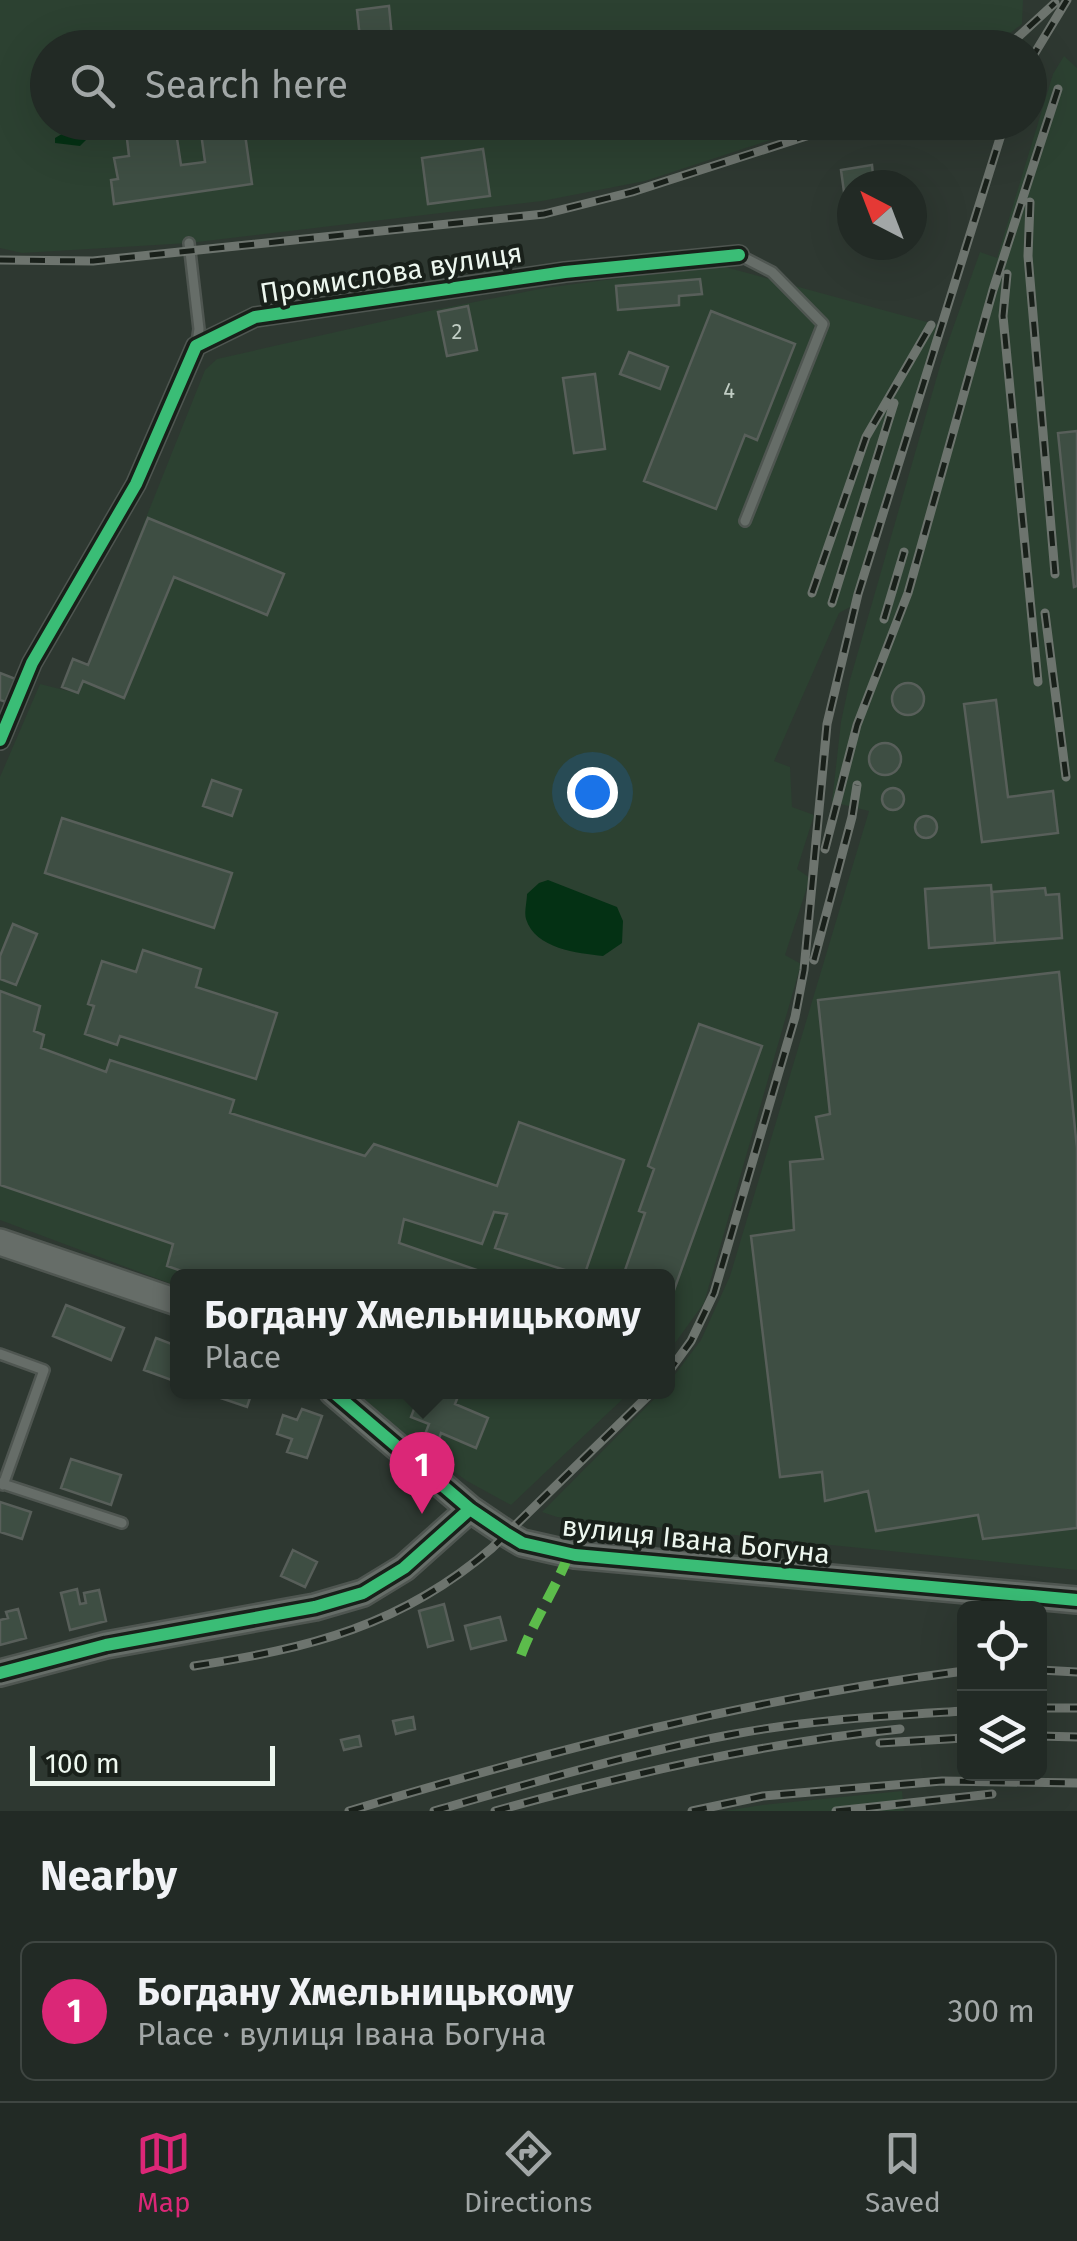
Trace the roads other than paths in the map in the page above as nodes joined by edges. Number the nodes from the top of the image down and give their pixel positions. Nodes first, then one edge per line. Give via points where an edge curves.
1 (189, 244) dead end
2 (739, 255) joint
3 (196, 346) junction
4 (746, 521) dead end
5 (0, 740) edge
6 (0, 1242) edge
7 (170, 1300) edge
8 (0, 1354) edge
9 (341, 1399) edge
10 (2, 1484) edge
11 (470, 1509) junction
12 (122, 1524) dead end
13 (1077, 1600) edge
14 (0, 1673) edge

1 - 3 lane
2 - 3 street, Промислова вулиця via 255,316
2 - 4 lane via 772,272 823,324
3 - 5 street via 136,484 32,662
6 - 7 street
8 - 10 lane via 44,1370
9 - 11 street, вулиця Івана Богуна
10 - 12 lane
11 - 13 street, вулиця Івана Богуна via 522,1543 574,1555
11 - 14 street via 404,1568 363,1594

